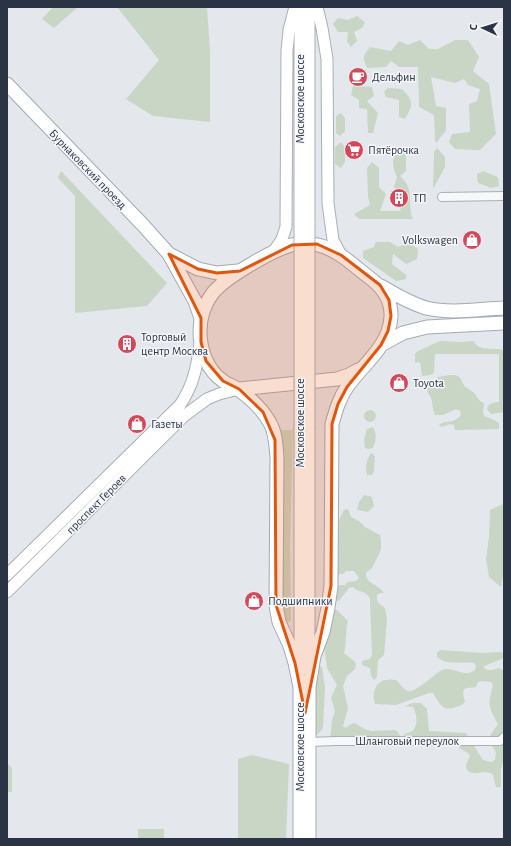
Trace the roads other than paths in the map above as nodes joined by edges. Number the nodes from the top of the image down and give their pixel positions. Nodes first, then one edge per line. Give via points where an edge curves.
1 (295, 7) edge
2 (300, 7) edge
3 (309, 7) edge
4 (317, 7) edge
5 (7, 84) edge
6 (504, 196) edge
7 (442, 197) dead end
8 (305, 223) junction
9 (274, 251) junction
10 (169, 254) junction
11 (340, 255) junction
12 (240, 271) junction
13 (380, 286) junction
14 (504, 308) edge
15 (201, 318) junction
16 (504, 323) edge
17 (201, 342) junction
18 (381, 345) junction
19 (362, 368) junction
20 (238, 389) junction
21 (7, 576) edge
22 (7, 592) edge
23 (304, 687) junction
24 (504, 737) edge
25 (309, 742) junction
26 (300, 839) edge
27 (309, 839) edge

1 - 9 main road via 286,51 286,227 282,240
2 - 8 main road, Московское шоссе
3 - 8 main road, Московское шоссе
4 - 11 main road via 327,59 328,203 333,240
5 - 10 main road, Бурнаковский проезд
6 - 7 street
8 - 23 main road, Московское шоссе, bridge
9 - 11 main road via 304,243 329,248
9 - 12 main road
10 - 12 main road via 198,269 217,273
10 - 15 main road via 195,301
11 - 13 main road
12 - 15 main road via 211,294
13 - 14 main road via 403,299 428,308
13 - 18 main road via 389,300 391,316 388,331
15 - 17 main road
16 - 18 main road via 427,327 403,333
17 - 20 main road via 206,361 214,373
17 - 21 main road, проспект Героев via 198,364 189,392 180,406
18 - 19 main road
19 - 20 main road via 337,379
19 - 23 main road via 338,404 332,424 330,586 324,626
20 - 22 main road, проспект Героев via 207,399 184,416
20 - 23 main road via 263,412 271,424 275,440 276,605 279,622
23 - 25 main road, Московское шоссе
23 - 26 main road, Московское шоссе
24 - 25 street, Шланговый переулок via 500,741
25 - 27 main road, Московское шоссе

